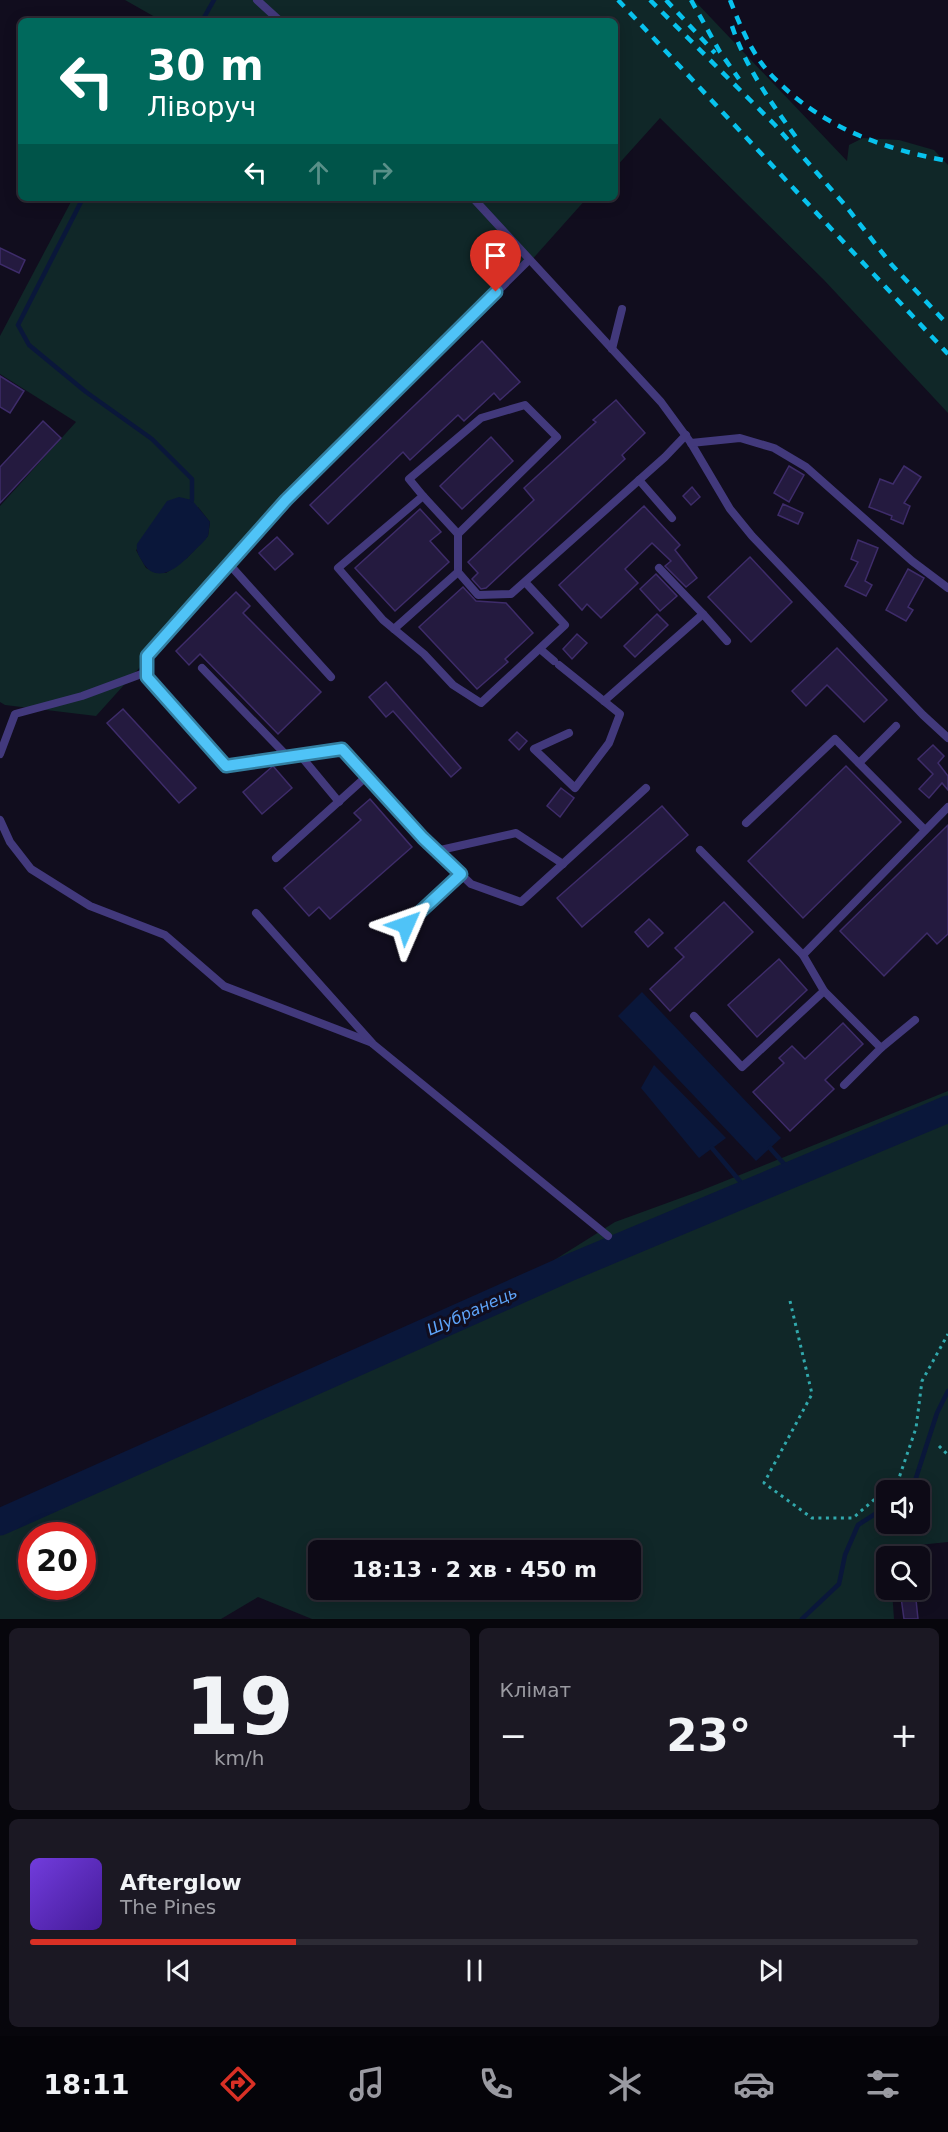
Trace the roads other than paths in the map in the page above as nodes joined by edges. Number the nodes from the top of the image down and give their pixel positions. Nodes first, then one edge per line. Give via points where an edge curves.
1 (257, 0) edge
2 (277, 18) edge
3 (476, 201) edge
4 (529, 260) junction
5 (622, 309) dead end
6 (612, 349) junction
7 (686, 435) junction
8 (691, 443) junction
9 (639, 480) junction
10 (423, 496) junction
11 (672, 518) dead end
12 (458, 534) junction
13 (229, 564) junction
14 (659, 568) dead end
15 (458, 572) junction
16 (525, 582) junction
17 (948, 588) edge
18 (703, 614) junction
19 (394, 628) junction
20 (728, 640) dead end
21 (540, 649) junction
22 (202, 668) dead end
23 (147, 672) junction
24 (331, 677) dead end
25 (604, 701) junction
26 (896, 726) dead end
27 (568, 733) dead end
28 (948, 738) edge
29 (0, 754) edge
30 (300, 755) junction
31 (288, 757) junction
32 (859, 763) junction
33 (367, 776) junction
34 (646, 788) dead end
35 (339, 802) junction
36 (948, 807) edge
37 (0, 820) edge
38 (746, 823) dead end
39 (926, 830) junction
40 (436, 850) junction
41 (700, 850) dead end
42 (276, 858) dead end
43 (563, 864) junction
44 (461, 874) junction
45 (256, 913) dead end
46 (406, 925) dead end
47 (803, 955) junction
48 (824, 991) junction
49 (694, 1016) dead end
50 (915, 1020) dead end
51 (373, 1044) junction
52 (881, 1048) junction
53 (844, 1084) dead end
54 (609, 1236) dead end

1 - 2 lane
3 - 4 lane
4 - 6 lane
4 - 13 lane via 286,500
5 - 6 lane
6 - 7 lane
7 - 8 lane
7 - 9 lane
8 - 17 lane via 740,438 774,447 806,467
8 - 28 lane via 729,508 752,536
9 - 11 lane
9 - 16 lane
10 - 12 lane
10 - 12 lane via 409,479 481,418 525,405 557,438
10 - 19 lane via 338,568
12 - 15 lane
13 - 23 lane via 147,656
13 - 24 lane
14 - 18 lane
15 - 16 lane via 478,595 511,594
15 - 19 lane
16 - 21 lane via 565,625
18 - 20 lane
18 - 25 lane
19 - 21 lane via 453,684 481,703
21 - 25 lane
22 - 31 lane
23 - 29 lane via 82,696 15,714
23 - 31 lane via 147,677 226,766
25 - 27 lane via 620,714 609,743 575,788 534,749
26 - 32 lane
30 - 31 lane
30 - 33 lane via 342,749
30 - 35 lane
32 - 38 lane via 835,739
32 - 39 lane
33 - 35 lane
33 - 40 lane
34 - 43 lane
35 - 42 lane
36 - 39 lane
37 - 51 lane via 10,842 31,869 90,906 165,935 225,986
39 - 47 lane
40 - 43 lane via 516,833
40 - 44 lane
41 - 47 lane
43 - 44 lane via 521,902 471,884
44 - 46 lane
45 - 51 lane
47 - 48 lane
48 - 49 lane via 742,1067
48 - 52 lane
50 - 52 lane
51 - 54 lane
52 - 53 lane

